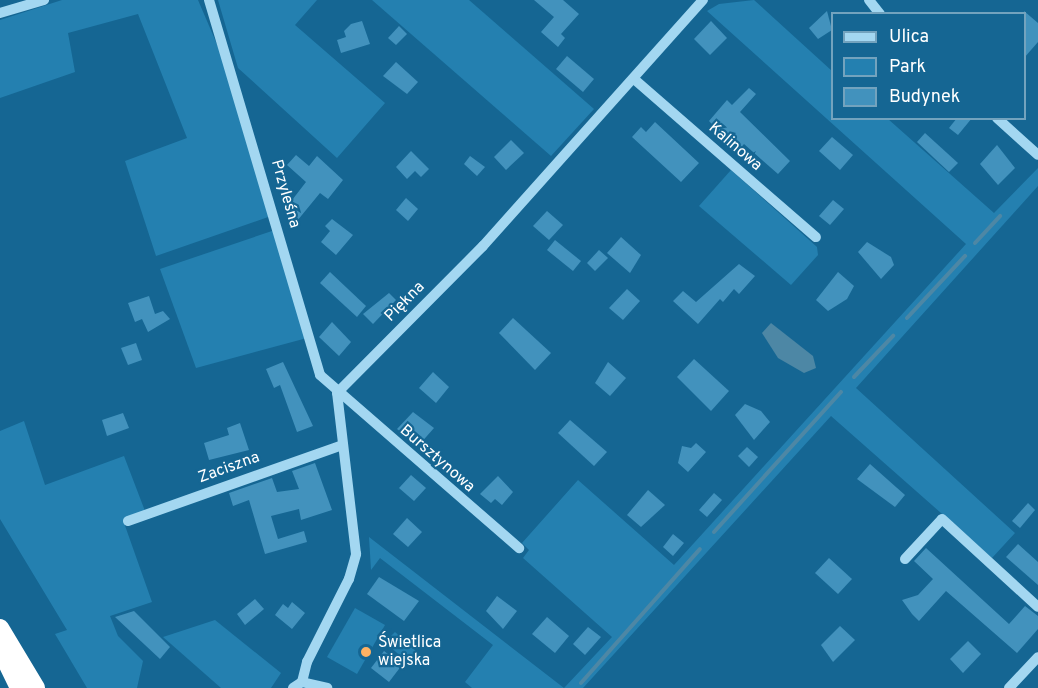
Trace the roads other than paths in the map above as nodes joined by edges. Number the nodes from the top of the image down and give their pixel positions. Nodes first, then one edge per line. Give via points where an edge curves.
1 (44, 0) edge
2 (209, 0) edge
3 (868, 0) edge
4 (696, 2) edge
5 (878, 12) edge
6 (0, 13) edge
7 (634, 79) junction
8 (999, 120) edge
9 (1038, 155) edge
10 (816, 237) dead end
11 (337, 393) junction
12 (343, 445) junction
13 (128, 521) dead end
14 (519, 548) dead end
15 (905, 559) dead end
16 (1038, 606) edge
17 (0, 628) edge
18 (0, 648) edge
19 (1038, 657) edge
20 (297, 685) edge
21 (18, 688) edge
22 (36, 688) edge
23 (327, 688) edge
24 (1009, 688) edge

1 - 6 street
2 - 11 street, Przyleśna via 320,375
3 - 5 street
4 - 7 street, Piękna
7 - 10 street, Kalinowa
7 - 11 street, Piękna via 483,246
8 - 9 street
11 - 12 street
11 - 14 street, Bursztynowa
12 - 13 street, Zaciszna
12 - 20 street via 354,522 354,566
15 - 16 street via 942,519
17 - 22 highway
18 - 21 highway
19 - 24 street
20 - 23 street

